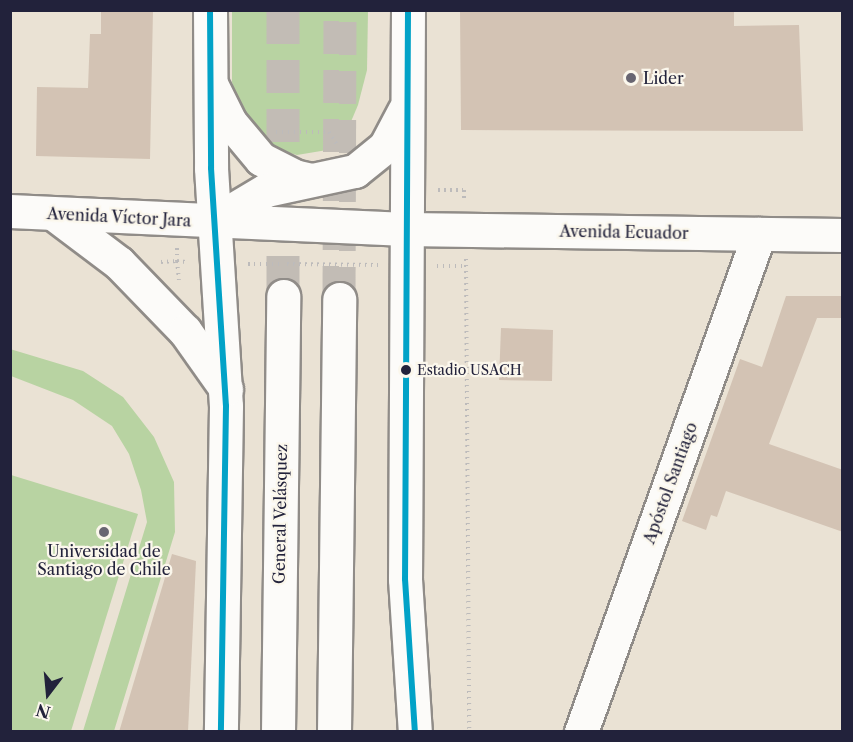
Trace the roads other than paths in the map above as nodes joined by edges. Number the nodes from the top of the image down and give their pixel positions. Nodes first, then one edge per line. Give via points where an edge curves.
1 (210, 10) edge
2 (408, 10) edge
3 (210, 82) junction
4 (407, 98) junction
5 (312, 180) junction
6 (10, 211) edge
7 (54, 214) junction
8 (214, 221) junction
9 (406, 229) junction
10 (759, 234) junction
11 (843, 235) edge
12 (283, 296) tunnel mouth
13 (339, 299) tunnel mouth
14 (226, 390) junction
15 (221, 732) edge
16 (278, 732) edge
17 (334, 732) edge
18 (415, 732) edge
19 (581, 732) edge

1 - 3 main road
2 - 4 main road
3 - 5 main road via 230,122 261,159 294,176
3 - 8 main road
4 - 5 main road via 395,132 371,160 341,176
4 - 9 main road
5 - 8 main road via 266,190
6 - 7 main road, Avenida Víctor Jara
7 - 8 main road, Avenida Víctor Jara
7 - 14 main road via 91,238 160,305 210,362
8 - 9 main road, Avenida Víctor Jara
8 - 14 main road
9 - 10 main road, Avenida Ecuador
9 - 18 main road via 405,579
10 - 11 main road, Avenida Ecuador
10 - 19 main road, Apóstol Santiago
12 - 16 main road, General Velásquez
13 - 17 main road
14 - 15 main road

